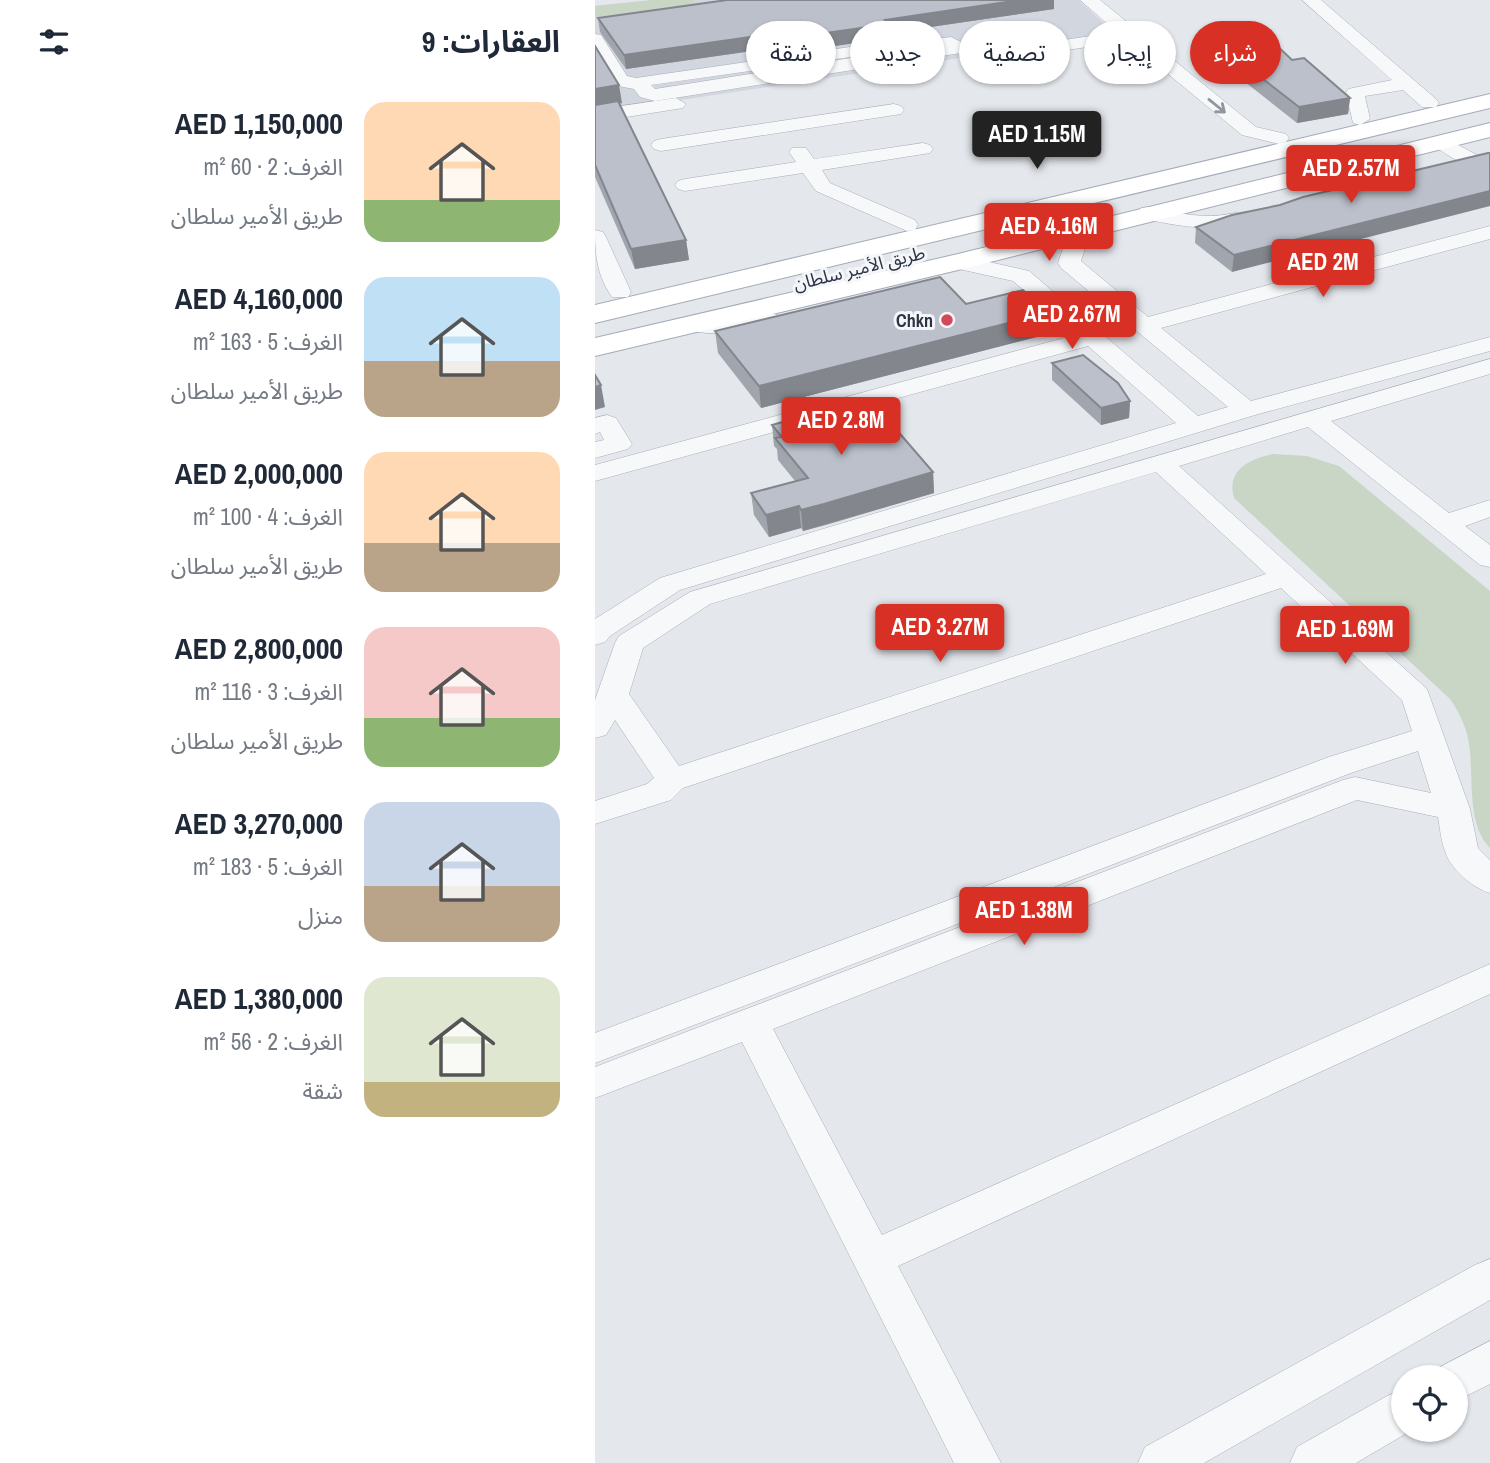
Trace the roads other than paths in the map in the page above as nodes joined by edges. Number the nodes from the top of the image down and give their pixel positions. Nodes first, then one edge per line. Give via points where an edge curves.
1 (1089, 0) edge
2 (1311, 0) edge
3 (1336, 0) edge
4 (1114, 21) edge
5 (596, 29) edge
6 (959, 48) edge
7 (959, 61) edge
8 (1176, 72) edge
9 (1406, 84) junction
10 (1490, 89) edge
11 (1439, 101) junction
12 (1490, 101) edge
13 (1252, 109) dead end
14 (894, 110) dead end
15 (595, 116) edge
16 (1490, 116) edge
17 (777, 120) junction
18 (1360, 120) junction
19 (1490, 130) edge
20 (1279, 138) junction
21 (661, 145) dead end
22 (923, 149) dead end
23 (1444, 154) junction
24 (1481, 157) edge
25 (1375, 162) junction
26 (809, 167) junction
27 (1325, 170) junction
28 (685, 185) dead end
29 (1359, 189) junction
30 (1227, 194) junction
31 (1334, 196) edge
32 (1007, 209) junction
33 (1149, 213) junction
34 (1490, 220) edge
35 (907, 225) junction
36 (1080, 230) junction
37 (1490, 232) edge
38 (595, 237) edge
39 (958, 262) junction
40 (920, 279) junction
41 (1277, 289) junction
42 (620, 292) junction
43 (595, 298) edge
44 (595, 314) edge
45 (692, 318) junction
46 (1145, 325) junction
47 (595, 332) edge
48 (1092, 338) junction
49 (1490, 344) edge
50 (595, 347) edge
51 (1490, 366) edge
52 (1246, 410) junction
53 (1312, 418) junction
54 (595, 426) edge
55 (1194, 426) junction
56 (595, 450) edge
57 (1160, 462) junction
58 (595, 472) edge
59 (1490, 508) edge
60 (1445, 524) junction
61 (1490, 559) edge
62 (1286, 577) junction
63 (595, 636) edge
64 (614, 694) junction
65 (595, 729) edge
66 (1429, 737) junction
67 (1348, 776) junction
68 (673, 780) junction
69 (1453, 809) junction
70 (595, 813) edge
71 (1490, 881) edge
72 (1490, 978) edge
73 (751, 1023) junction
74 (595, 1048) edge
75 (595, 1083) edge
76 (873, 1258) junction
77 (1490, 1278) edge
78 (1490, 1361) edge
79 (1468, 1374) edge
80 (1391, 1418) edge
81 (978, 1463) edge
82 (1161, 1463) edge
83 (1313, 1463) edge

1 - 4 street
2 - 9 street
3 - 11 street
5 - 6 street via 620,81 640,84 647,93 655,94
7 - 15 street
8 -> 20 street via 1249,131
9 - 11 street
9 - 18 street via 1355,93
10 - 11 main road
11 - 18 main road
12 - 32 main road, طريق الأمير سلطان
13 - 20 street
14 - 17 street
16 - 25 main road, طريق الأمير سلطان
17 - 21 street
17 - 26 street
18 - 20 main road
19 - 23 main road
20 - 32 main road
22 - 26 street
23 - 24 street
23 - 25 main road
25 - 27 main road
25 - 29 street
25 - 45 main road, طريق الأمير سلطان
26 - 28 street
26 - 35 street via 823,187
27 - 29 street
27 - 30 main road
29 - 31 street
30 - 33 main road
30 - 33 street via 1266,213 1223,224
32 - 35 main road
32 - 44 main road, طريق الأمير سلطان
33 - 36 main road
34 - 41 street via 1280,274 1275,278
35 - 42 main road
36 - 39 main road
36 - 46 street via 1069,262
37 - 41 street
38 - 42 street
39 - 40 main road
39 - 48 street via 1021,276
40 - 45 main road
40 - 45 street via 735,328 709,328
41 - 46 street
42 - 43 main road
45 - 47 main road, طريق الأمير سلطان
45 - 50 main road
46 - 52 street
48 - 55 street
48 - 58 street
49 - 52 street
51 - 53 street
52 - 55 street
53 - 57 street
53 - 60 street
54 - 56 street via 607,423 619,444
55 - 63 street via 670,584
57 - 62 street
57 - 64 street via 700,598 630,643
59 - 60 street
60 - 61 street
62 - 66 street via 1416,696
62 - 68 street
64 - 65 street
64 - 68 street
66 - 67 street
66 - 69 street
67 - 69 street
67 - 73 street
67 - 74 street
68 - 70 street via 659,792
69 - 71 street via 1462,853
72 - 76 street
73 - 75 street
73 - 76 street
76 - 81 street
77 - 82 street
78 - 79 street
80 - 83 street

